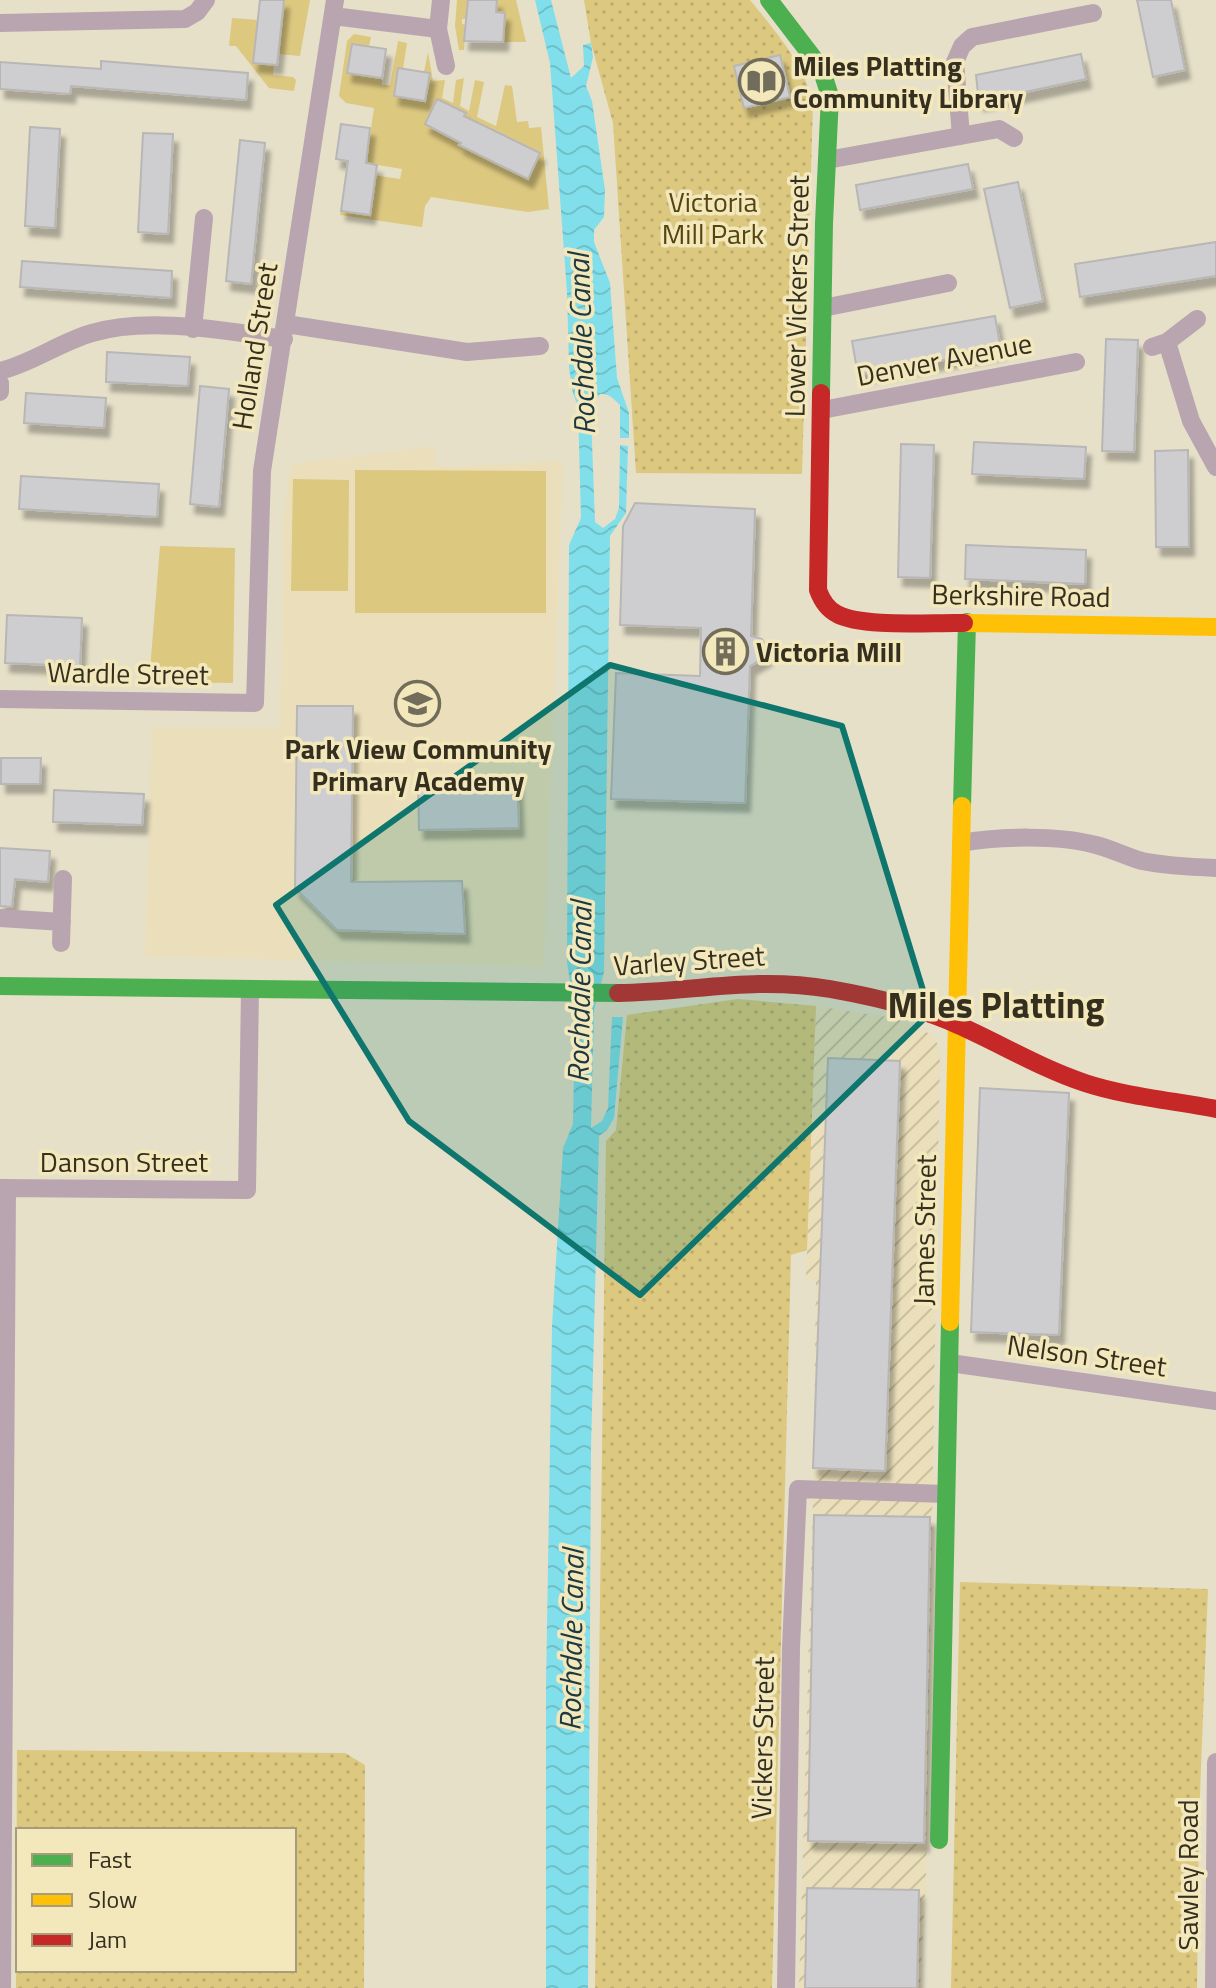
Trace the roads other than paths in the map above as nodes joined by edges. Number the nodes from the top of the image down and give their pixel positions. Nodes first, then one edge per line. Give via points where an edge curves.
1 (206, 0) edge
2 (441, 0) edge
3 (769, 0) edge
4 (334, 8) edge
5 (1093, 13) dead end
6 (0, 23) edge
7 (438, 29) junction
8 (446, 66) dead end
9 (961, 136) junction
10 (1014, 138) dead end
11 (827, 160) junction
12 (204, 218) dead end
13 (948, 283) dead end
14 (823, 308) junction
15 (1197, 319) dead end
16 (193, 329) junction
17 (285, 332) junction
18 (540, 346) dead end
19 (1076, 362) dead end
20 (0, 371) edge
21 (0, 383) edge
22 (0, 392) edge
23 (822, 410) junction
24 (1216, 467) edge
25 (827, 610) joint
26 (967, 622) junction
27 (1216, 627) edge
28 (0, 699) edge
29 (255, 703) joint
30 (961, 843) junction
31 (1216, 868) edge
32 (63, 879) dead end
33 (0, 918) edge
34 (62, 922) junction
35 (61, 943) dead end
36 (0, 986) edge
37 (250, 989) junction
38 (956, 1024) junction
39 (1216, 1109) edge
40 (3, 1188) edge
41 (950, 1363) junction
42 (1216, 1401) edge
43 (3, 1463) edge
44 (946, 1494) junction
45 (1216, 1762) edge
46 (939, 1840) dead end
47 (2, 1860) edge
48 (1215, 1968) edge
49 (2, 1988) edge
50 (786, 1988) edge
51 (1214, 1988) edge

1 - 6 street via 185,19
2 - 7 street
3 - 11 street, Lower Vickers Street via 821,68 830,96
4 - 7 street
4 - 17 street, Holland Street
5 - 9 street via 972,37 962,46 955,62
7 - 8 street
9 - 10 street via 999,129
9 - 11 street
11 - 14 street, Lower Vickers Street
12 - 16 street
13 - 14 street
14 - 23 street, Lower Vickers Street
15 - 24 street via 1160,344
16 - 17 street
16 - 20 street via 108,329
17 - 18 street via 467,352
17 - 29 street, Holland Street via 262,471
19 - 23 street, Denver Avenue
21 - 22 street
23 - 25 street, Lower Vickers Street via 818,590
25 - 26 street, Berkshire Road via 853,620
26 - 27 street, Berkshire Road
26 - 30 street, James Street
28 - 29 street, Wardle Street
30 - 31 street via 989,837 1076,841 1153,863
30 - 38 street, James Street
32 - 34 street
33 - 34 street
34 - 35 street
36 - 37 street, Varley Street
37 - 38 street, Varley Street via 612,994 783,982 855,993
37 - 40 street, Danson Street via 247,1190
38 - 39 street, Varley Street via 1066,1077
38 - 41 street, James Street
40 - 43 street
41 - 42 street, Nelson Street
41 - 44 street, James Street
43 - 47 street
44 - 46 street, James Street
44 - 50 street, Vickers Street via 798,1489
45 - 48 street, Sawley Road
47 - 49 street
48 - 51 street, Sawley Road

